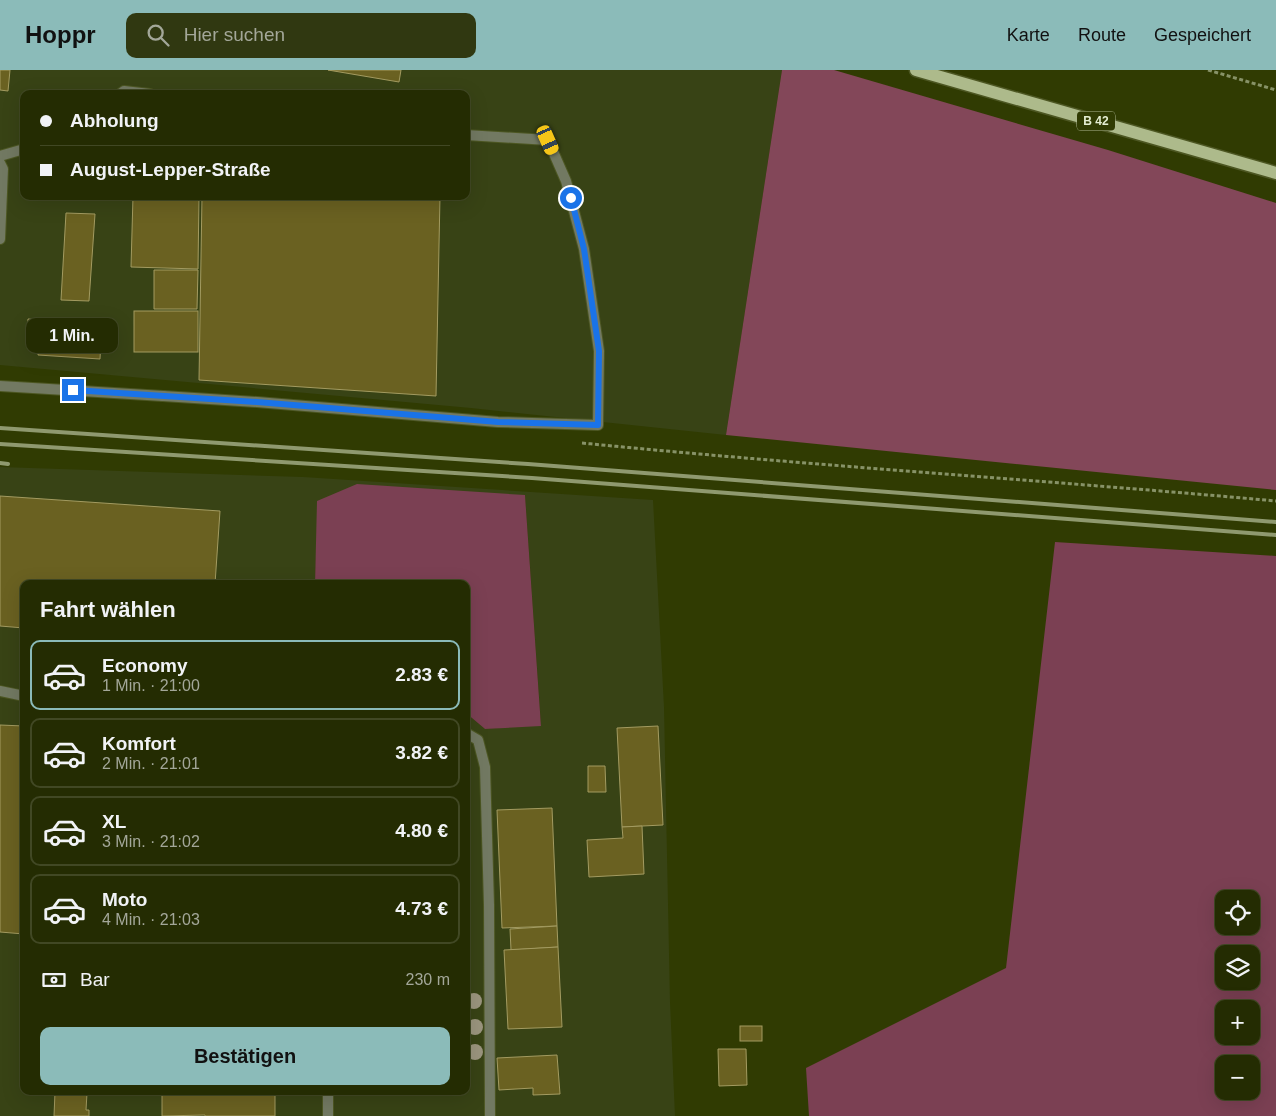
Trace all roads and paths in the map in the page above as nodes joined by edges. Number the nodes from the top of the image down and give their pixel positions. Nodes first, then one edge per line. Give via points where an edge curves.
1 (916, 70) edge
2 (1208, 70) edge
3 (1276, 90) edge
4 (470, 136) edge
5 (20, 150) edge
6 (0, 156) edge
7 (0, 164) edge
8 (1276, 173) edge
9 (0, 239) edge
10 (0, 386) edge
11 (576, 442) dead end
12 (1276, 501) edge
13 (0, 691) edge
14 (20, 695) edge
15 (470, 735) edge
16 (328, 1095) edge
17 (328, 1116) edge
18 (490, 1116) edge

1 - 8 main road, B 42
2 - 3 path
4 - 10 street via 548,140 566,181 584,249 599,351 598,425 498,422 257,402
5 - 6 street
7 - 9 street via 3,169
11 - 12 path
13 - 14 street
15 - 18 street via 478,740 485,767
16 - 17 street

